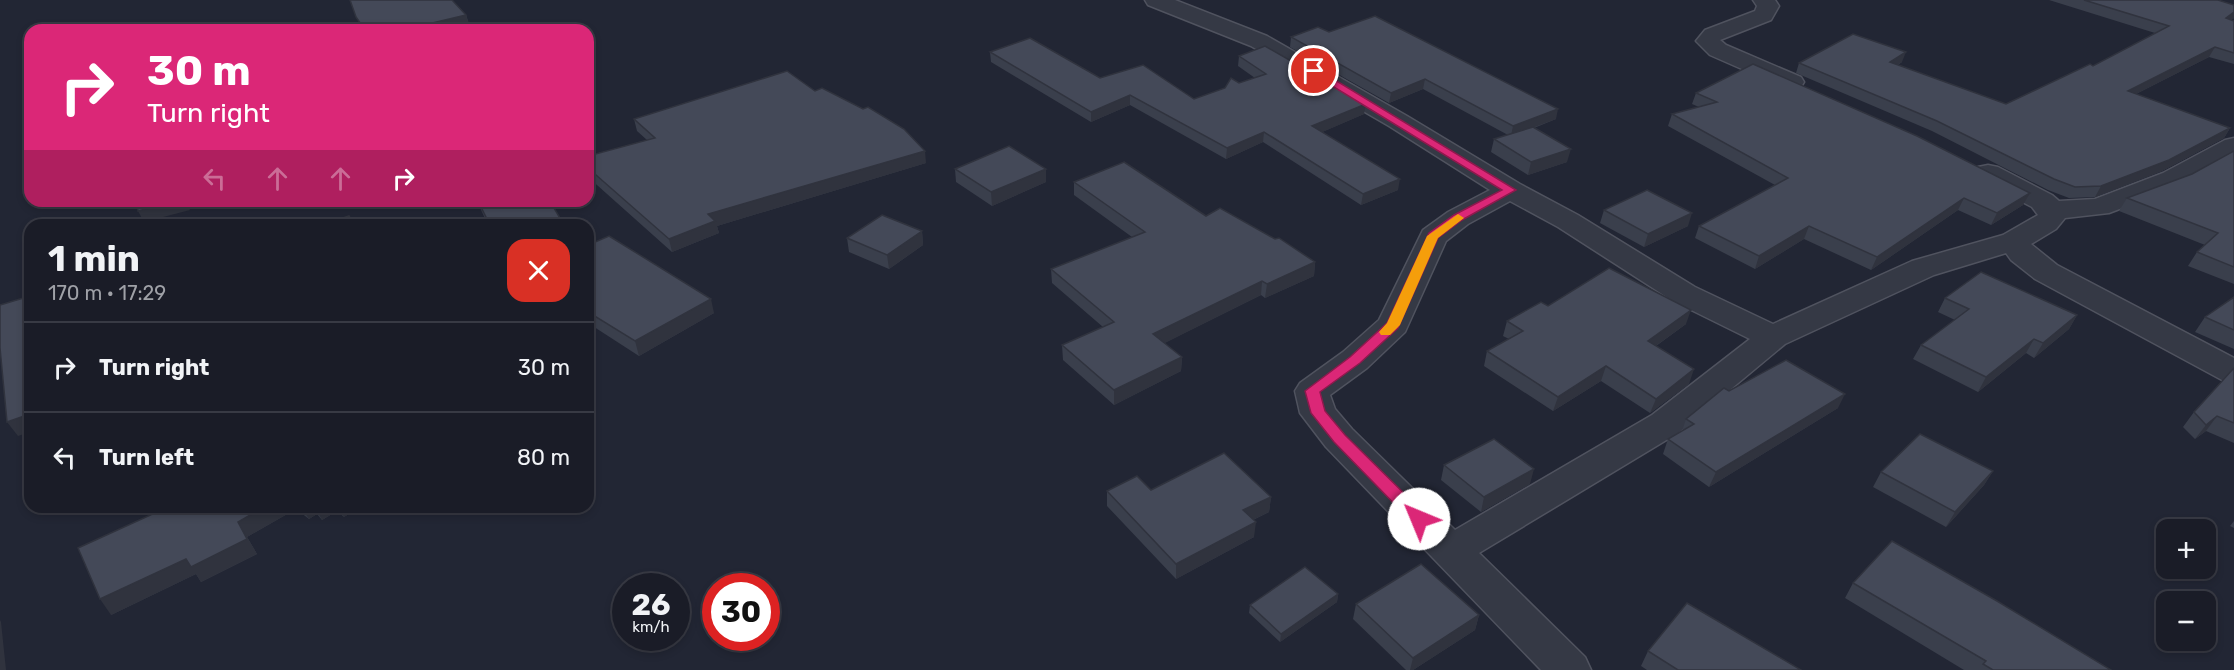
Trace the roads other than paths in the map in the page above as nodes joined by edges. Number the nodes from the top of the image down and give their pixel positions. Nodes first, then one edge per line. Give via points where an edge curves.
1 (1156, 0) edge
2 (1764, 0) edge
3 (1814, 92) edge
4 (2234, 146) edge
5 (1963, 160) edge
6 (1510, 190) junction
7 (2052, 210) junction
8 (2014, 241) junction
9 (1773, 337) junction
10 (2234, 372) edge
11 (1451, 551) junction
12 (1569, 670) edge

1 - 6 street via 1259,41
2 - 3 street via 1768,6 1763,15 1707,41 1718,50
4 - 7 street via 2173,179 2100,207
5 - 7 street
6 - 9 street via 1568,221 1684,294
6 - 11 street via 1433,236 1393,325 1355,360 1312,391 1318,413 1339,438
7 - 8 street via 2046,223
8 - 9 street via 1923,268
8 - 10 street via 2022,254 2046,272
9 - 11 street via 1665,424
11 - 12 street

